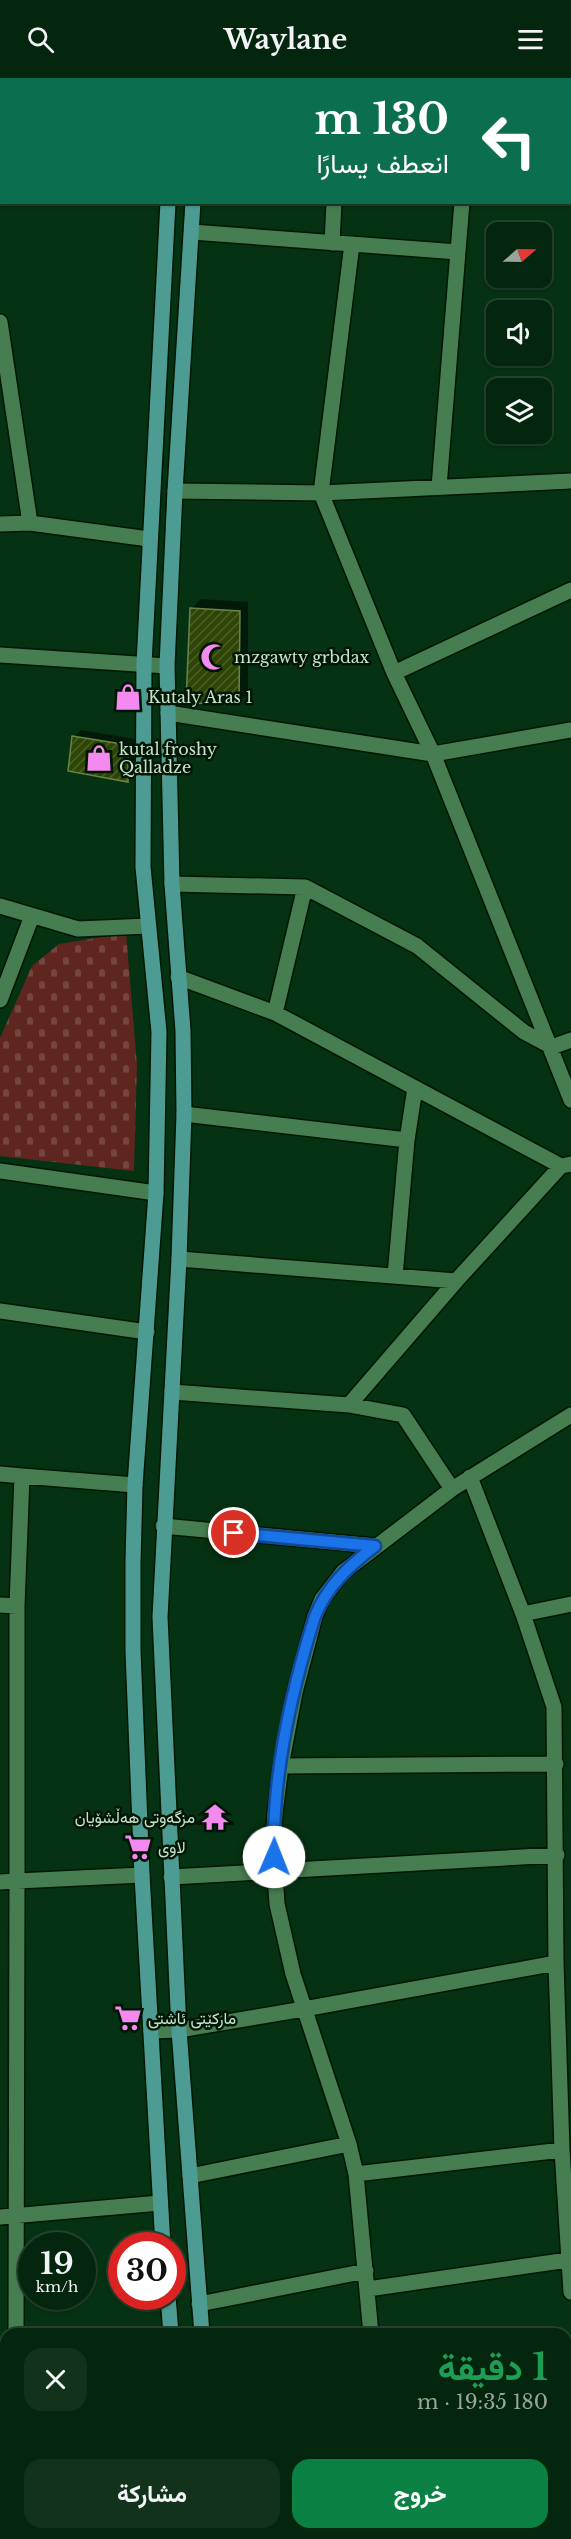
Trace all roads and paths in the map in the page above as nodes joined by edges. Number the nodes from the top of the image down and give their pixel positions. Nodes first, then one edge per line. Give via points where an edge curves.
1 (168, 204) edge
2 (193, 204) edge
3 (334, 204) edge
4 (462, 204) edge
5 (192, 232) junction
6 (332, 243) junction
7 (352, 244) junction
8 (458, 252) junction
9 (0, 322) edge
10 (7, 424) edge
11 (571, 480) edge
12 (439, 487) junction
13 (175, 491) junction
14 (321, 493) junction
15 (30, 523) junction
16 (0, 524) edge
17 (149, 539) junction
18 (571, 590) edge
19 (0, 655) edge
20 (144, 664) junction
21 (167, 666) junction
22 (394, 673) junction
23 (168, 713) junction
24 (571, 730) edge
25 (433, 754) junction
26 (172, 884) junction
27 (305, 887) junction
28 (0, 906) edge
29 (32, 916) junction
30 (148, 926) junction
31 (178, 977) junction
32 (0, 1000) edge
33 (275, 1012) junction
34 (571, 1040) edge
35 (552, 1047) junction
36 (416, 1088) junction
37 (571, 1100) edge
38 (183, 1114) junction
39 (407, 1140) junction
40 (566, 1165) edge
41 (0, 1171) edge
42 (156, 1192) junction
43 (179, 1259) junction
44 (395, 1276) junction
45 (456, 1281) junction
46 (0, 1311) edge
47 (147, 1332) junction
48 (172, 1392) junction
49 (349, 1405) junction
50 (571, 1415) edge
51 (0, 1474) edge
52 (22, 1476) junction
53 (470, 1477) junction
54 (135, 1485) junction
55 (452, 1489) junction
56 (163, 1527) junction
57 (375, 1546) junction
58 (571, 1604) edge
59 (0, 1605) edge
60 (17, 1606) junction
61 (523, 1614) junction
62 (564, 1745) edge
63 (556, 1764) junction
64 (281, 1766) junction
65 (556, 1855) junction
66 (274, 1871) junction
67 (142, 1875) junction
68 (171, 1877) junction
69 (16, 1881) junction
70 (0, 1882) edge
71 (556, 1963) junction
72 (304, 2009) junction
73 (179, 2030) junction
74 (151, 2031) junction
75 (349, 2144) junction
76 (562, 2150) junction
77 (567, 2168) edge
78 (356, 2174) junction
79 (190, 2176) junction
80 (160, 2203) junction
81 (7, 2216) edge
82 (163, 2232) edge
83 (568, 2259) junction
84 (366, 2271) junction
85 (368, 2289) junction
86 (571, 2292) edge
87 (199, 2304) junction
88 (169, 2310) edge
89 (16, 2328) edge
90 (171, 2328) edge
91 (201, 2328) edge
92 (371, 2328) edge

1 - 17 main road
2 - 5 main road
3 - 6 street
4 - 8 street
5 - 6 street
5 - 13 main road
6 - 7 street
7 - 8 street
7 - 14 street
8 - 12 street
9 - 10 street
10 - 15 street
11 - 12 street
12 - 14 street
13 - 14 street
13 - 21 main road
14 - 22 street
15 - 16 street
15 - 17 street
17 - 20 main road
18 - 22 street
19 - 20 street
20 - 21 street
20 - 30 main road via 143,867
21 - 23 main road
22 - 25 street
23 - 25 street
23 - 26 main road
24 - 25 street
25 - 35 street
26 - 27 street
26 - 31 main road
27 - 33 street
27 - 35 street via 417,946 524,1032
28 - 29 street
29 - 30 street via 78,929
29 - 32 street
30 - 42 main road via 159,1032
31 - 33 street
31 - 38 main road via 183,1031
33 - 36 street
34 - 35 street
35 - 37 street
36 - 39 street
36 - 40 street
38 - 39 street
38 - 43 main road
39 - 44 street
40 - 45 street
41 - 42 street
42 - 47 main road
43 - 44 street
43 - 48 main road
44 - 45 street
45 - 49 street
46 - 47 street
47 - 54 main road
48 - 49 street
48 - 56 main road
49 - 55 street via 403,1415
50 - 53 street
51 - 52 street
52 - 54 street
52 - 60 street
53 - 55 street
53 - 61 street
54 - 67 main road via 133,1651
55 - 57 street
56 - 57 street
56 - 68 main road via 160,1617
57 - 64 street via 337,1579 322,1599 295,1692
58 - 61 street
59 - 60 street
60 - 69 street
61 - 62 street
62 - 63 street
63 - 64 street
63 - 65 street
64 - 66 street
65 - 66 street
65 - 71 street
66 - 68 street
66 - 72 street via 284,1939
67 - 69 street
67 - 74 main road
68 - 73 main road
69 - 70 street
69 - 81 street
71 - 72 street
71 - 76 street
72 - 73 street
72 - 75 street
73 - 74 street
73 - 79 main road
74 - 80 main road
75 - 78 street
75 - 79 street
76 - 77 street
76 - 78 street
77 - 83 street
78 - 84 street
79 - 87 main road
80 - 81 street
80 - 82 main road
81 - 89 street
83 - 85 street
83 - 86 street
84 - 85 street
84 - 87 street
85 - 92 street
87 - 91 main road
88 - 90 main road

